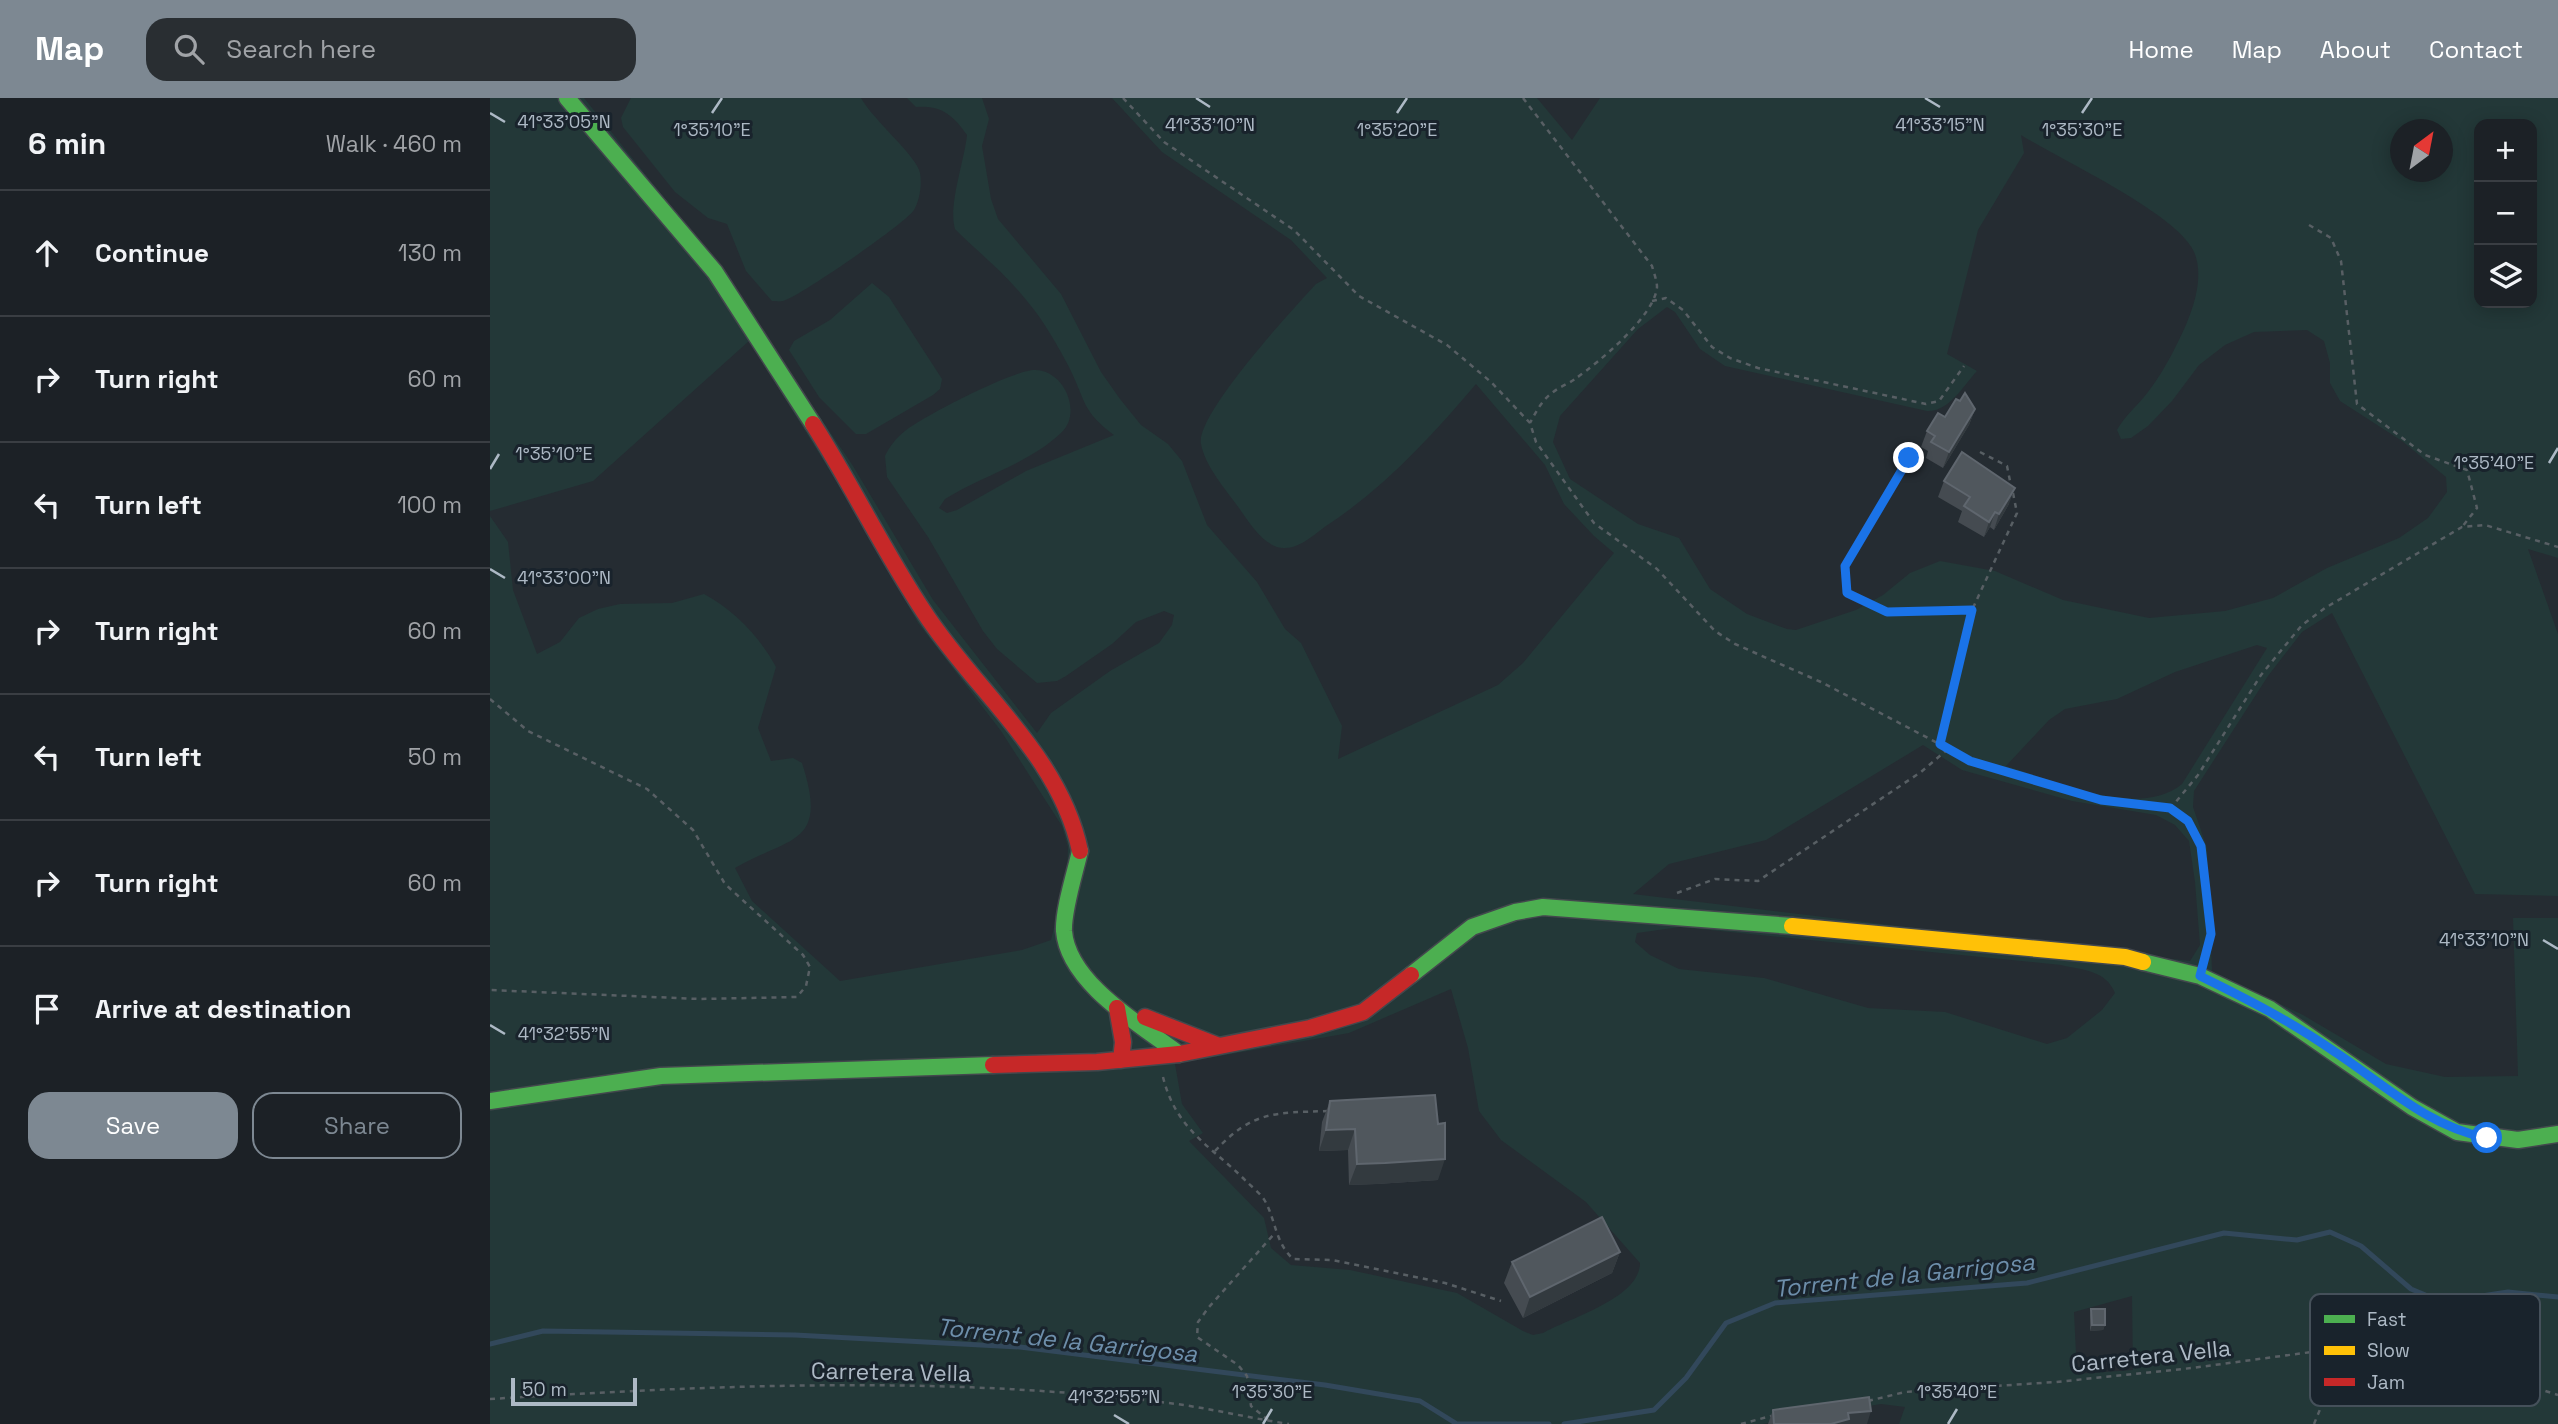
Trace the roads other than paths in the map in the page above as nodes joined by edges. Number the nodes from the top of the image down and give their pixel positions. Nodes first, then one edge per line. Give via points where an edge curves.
1 (567, 98) edge
2 (1117, 1008) junction
3 (1219, 1046) junction
4 (1180, 1054) junction
5 (1154, 1057) junction
6 (1121, 1060) junction
7 (490, 1101) edge
8 (2558, 1134) edge

1 - 2 main road via 715,272 847,477 924,613 1042,764 1067,805 1080,850 1064,930 1074,965
2 - 3 main road
2 - 4 main road
2 - 5 main road via 1135,1045
2 - 6 main road
3 - 4 main road
3 - 8 main road via 1363,1012 1472,928 1515,912 1543,907 1663,914 2125,957 2200,976 2270,1009 2412,1107 2458,1132 2518,1140
4 - 5 main road
5 - 6 main road
6 - 7 main road via 661,1076

